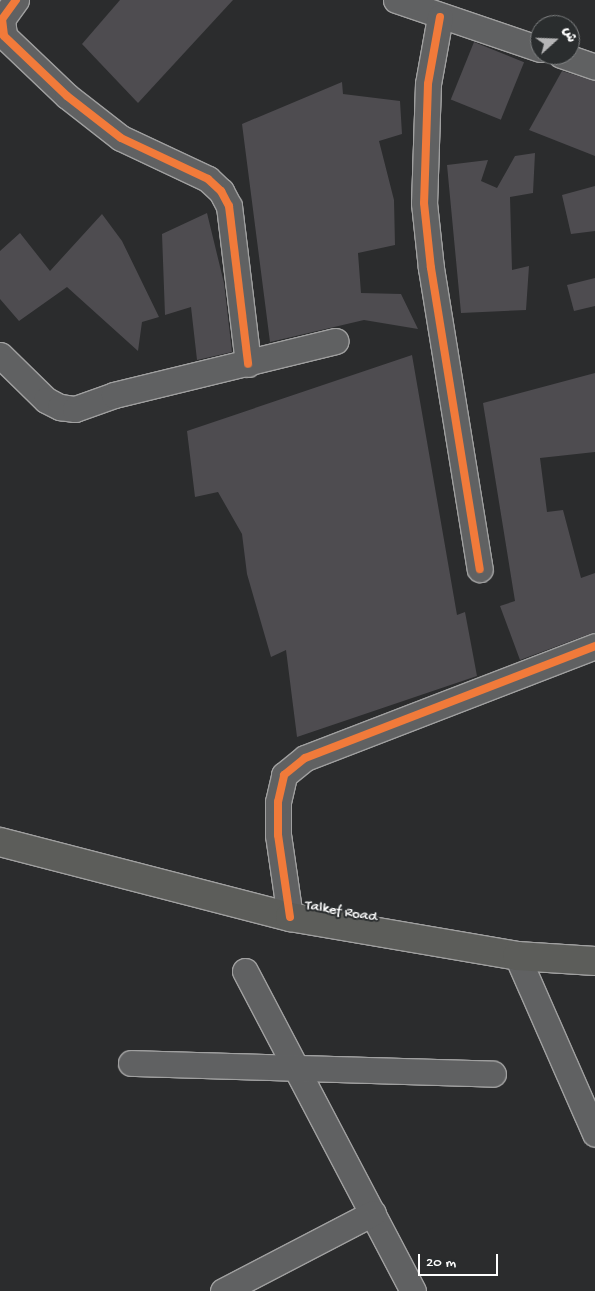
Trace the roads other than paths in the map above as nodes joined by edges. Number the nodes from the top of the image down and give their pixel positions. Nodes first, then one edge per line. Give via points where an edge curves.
1 (16, 0) edge
2 (396, 0) edge
3 (440, 17) junction
4 (530, 46) edge
5 (580, 62) edge
6 (595, 67) edge
7 (336, 341) dead end
8 (0, 355) edge
9 (248, 364) junction
10 (480, 569) dead end
11 (595, 646) edge
12 (0, 842) edge
13 (290, 917) junction
14 (517, 956) junction
15 (595, 961) edge
16 (245, 971) dead end
17 (131, 1063) dead end
18 (296, 1066) junction
19 (493, 1074) dead end
20 (595, 1134) edge
21 (373, 1213) junction
22 (223, 1291) edge
23 (413, 1291) edge

1 - 9 street via 2,19 4,36 72,102 121,138 208,179 221,191 229,206
2 - 3 street
3 - 4 street
3 - 10 street via 428,84 424,203 430,268
5 - 6 street
7 - 9 street
8 - 9 street via 46,400 60,408 74,409 114,395
11 - 13 street via 305,758 284,775 278,802 278,835
12 - 13 main road, Talkef Road
13 - 14 main road, Talkef Road
14 - 15 main road, Talkef Road
14 - 20 street
16 - 18 street
17 - 18 street
18 - 19 street
18 - 21 street
21 - 22 street
21 - 23 street

